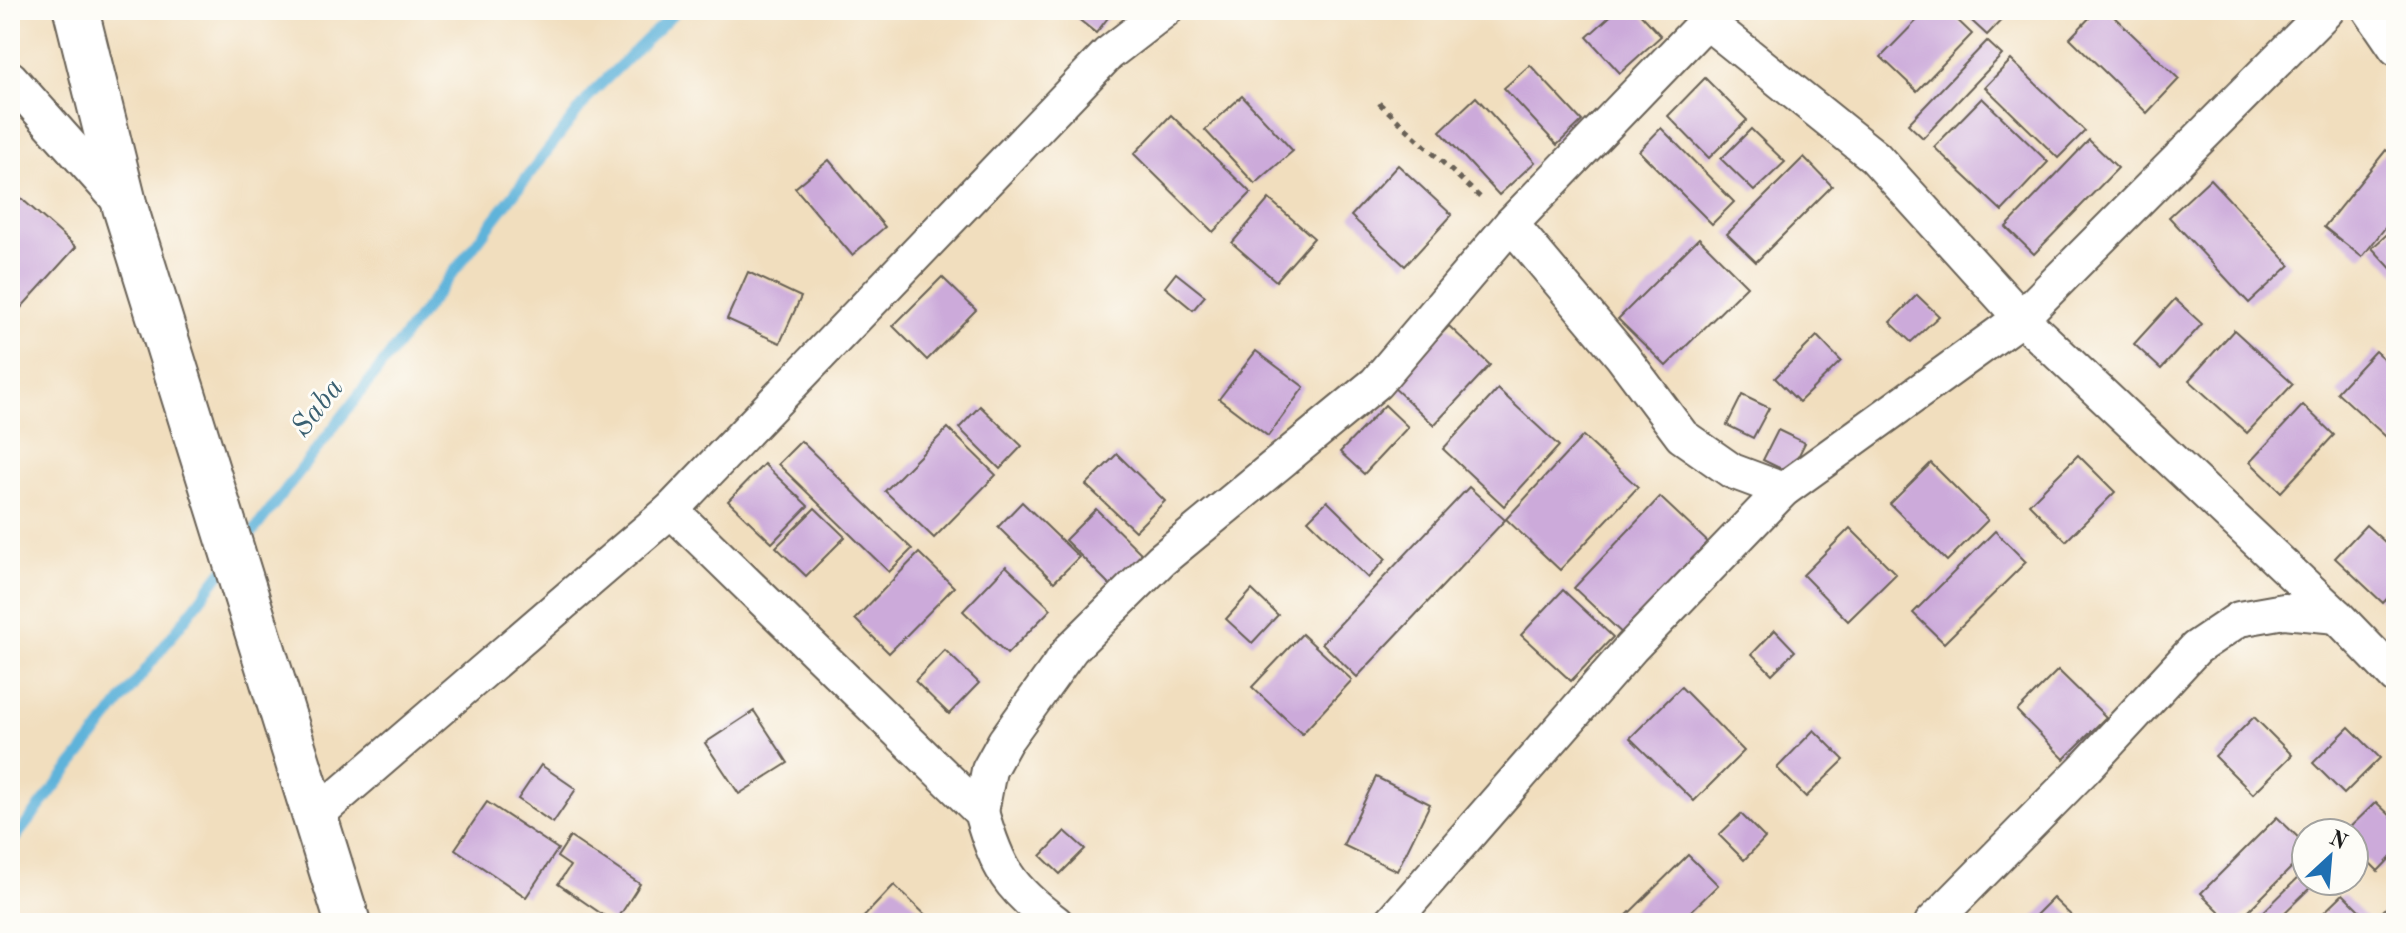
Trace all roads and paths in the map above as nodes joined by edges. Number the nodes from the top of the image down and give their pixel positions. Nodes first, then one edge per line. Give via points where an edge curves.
1 (76, 10) edge
2 (1165, 10) edge
3 (2327, 10) edge
4 (2370, 10) edge
5 (1712, 16) edge
6 (2396, 48) edge
7 (11, 81) edge
8 (1379, 103) dead end
9 (125, 207) junction
10 (1511, 224) junction
11 (2021, 318) junction
12 (1783, 490) junction
13 (671, 510) junction
14 (2337, 616) junction
15 (2396, 677) edge
16 (981, 812) junction
17 (314, 817) junction
18 (348, 923) edge
19 (1056, 923) edge
20 (1391, 923) edge
21 (1932, 923) edge

1 - 9 street
2 - 13 street via 1108,54
3 - 11 street
4 - 6 street
5 - 10 street
5 - 11 street via 1875,157
7 - 9 street
8 - 10 path
9 - 17 street
10 - 12 street via 1682,436 1732,471
10 - 16 street via 1376,383 1161,560 1071,649 1005,741 989,770
11 - 12 street
11 - 14 street
12 - 20 street via 1631,648
13 - 16 street
13 - 17 street
14 - 15 street
14 - 21 street via 2284,611 2239,619 2196,648
16 - 19 street via 1009,883
17 - 18 street

